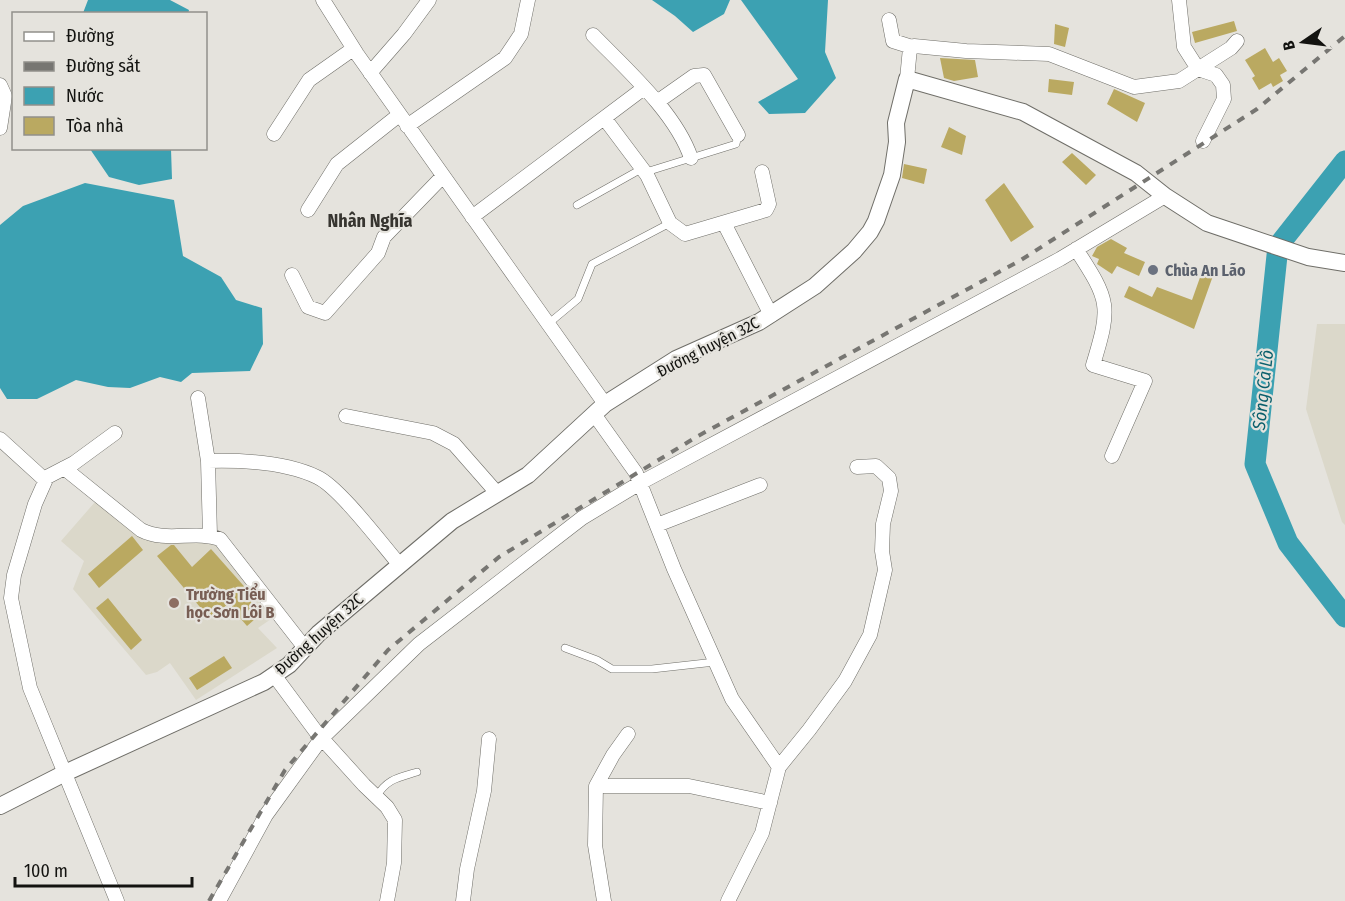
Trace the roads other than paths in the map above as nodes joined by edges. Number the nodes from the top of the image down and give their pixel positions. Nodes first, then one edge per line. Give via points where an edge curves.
1 (323, 0) edge
2 (429, 0) edge
3 (528, 0) edge
4 (1179, 0) edge
5 (889, 20) dead end
6 (593, 35) dead end
7 (1237, 41) dead end
8 (912, 47) junction
9 (353, 49) junction
10 (1198, 69) junction
11 (370, 74) junction
12 (907, 79) junction
13 (0, 85) edge
14 (644, 88) junction
15 (657, 102) junction
16 (605, 119) junction
17 (403, 120) junction
18 (0, 128) edge
19 (274, 134) dead end
20 (738, 135) joint
21 (1203, 141) dead end
22 (691, 158) junction
23 (644, 170) junction
24 (762, 172) dead end
25 (443, 176) junction
26 (1165, 196) junction
27 (577, 206) dead end
28 (308, 210) dead end
29 (472, 217) junction
30 (670, 223) junction
31 (724, 223) junction
32 (1076, 249) junction
33 (1345, 263) edge
34 (292, 275) dead end
35 (771, 315) junction
36 (548, 324) junction
37 (198, 398) dead end
38 (600, 409) junction
39 (346, 416) dead end
40 (115, 433) dead end
41 (0, 439) edge
42 (1112, 456) dead end
43 (208, 461) junction
44 (857, 467) dead end
45 (64, 468) junction
46 (45, 480) junction
47 (640, 483) junction
48 (760, 485) dead end
49 (498, 493) junction
50 (657, 525) junction
51 (210, 536) junction
52 (399, 564) junction
53 (305, 648) junction
54 (565, 648) dead end
55 (715, 662) junction
56 (274, 675) junction
57 (628, 734) dead end
58 (321, 739) junction
59 (489, 739) dead end
60 (779, 768) junction
61 (417, 772) dead end
62 (65, 773) junction
63 (596, 786) junction
64 (376, 797) junction
65 (770, 803) junction
66 (0, 806) edge
67 (117, 901) edge
68 (219, 901) edge
69 (387, 901) edge
70 (463, 901) edge
71 (604, 901) edge
72 (728, 901) edge

1 - 9 street
2 - 11 street
3 - 17 street via 521,34 505,58
4 - 10 street via 1184,47
5 - 8 street via 893,41
6 - 14 street
7 - 10 street
8 - 10 street via 1049,54 1134,87 1179,81
8 - 12 street
9 - 11 street
9 - 19 street via 309,80
10 - 21 street via 1216,75 1223,85 1224,99
11 - 17 street
12 - 26 street via 1023,112 1136,172
12 - 35 street, Đường huyện 32C via 896,123 892,175 870,232 815,286
13 - 18 street via 5,96
14 - 15 street
14 - 16 street
15 - 20 street via 694,76 704,75
15 - 22 street
16 - 23 street
16 - 29 street
17 - 25 street
17 - 28 street via 337,164
20 - 22 lane via 736,144
22 - 23 lane
23 - 27 lane
23 - 30 street
24 - 31 street via 769,204 766,210
25 - 29 street
25 - 34 street via 384,237 378,253 325,314 308,307
26 - 32 street
26 - 33 street via 1207,223 1308,257
29 - 36 street
30 - 31 street via 685,234
30 - 36 lane via 592,264 578,299
31 - 35 street
32 - 42 street via 1099,287 1105,306 1094,365 1145,381
32 - 47 street
35 - 38 street, Đường huyện 32C via 676,360
36 - 38 street
37 - 43 street
38 - 47 street
38 - 49 street, Đường huyện 32C via 528,475
39 - 49 street via 433,433 454,444
40 - 45 street
41 - 46 street
43 - 51 street
43 - 52 street via 275,465 318,477
44 - 60 street via 876,466 889,478 891,491 883,524 885,570 870,635 844,681
45 - 46 street
45 - 51 street via 148,534
46 - 62 street via 14,575 11,598 30,688
47 - 50 street
47 - 58 street via 582,518 451,618
48 - 50 street
49 - 52 street, Đường huyện 32C via 452,520
50 - 55 street
51 - 53 street via 226,545
52 - 53 street, Đường huyện 32C
53 - 56 street, Đường huyện 32C
54 - 55 lane via 612,669
55 - 60 street via 732,699
56 - 58 street
56 - 62 street, Đường huyện 32C
57 - 63 street
58 - 64 street
58 - 68 street via 266,815
59 - 70 street via 484,791 466,869
60 - 65 street
61 - 64 lane via 388,782
62 - 66 street, Đường huyện 32C
62 - 67 street
63 - 65 street via 689,786
63 - 71 street via 595,845
64 - 69 street via 394,820 394,863
65 - 72 street via 762,833

